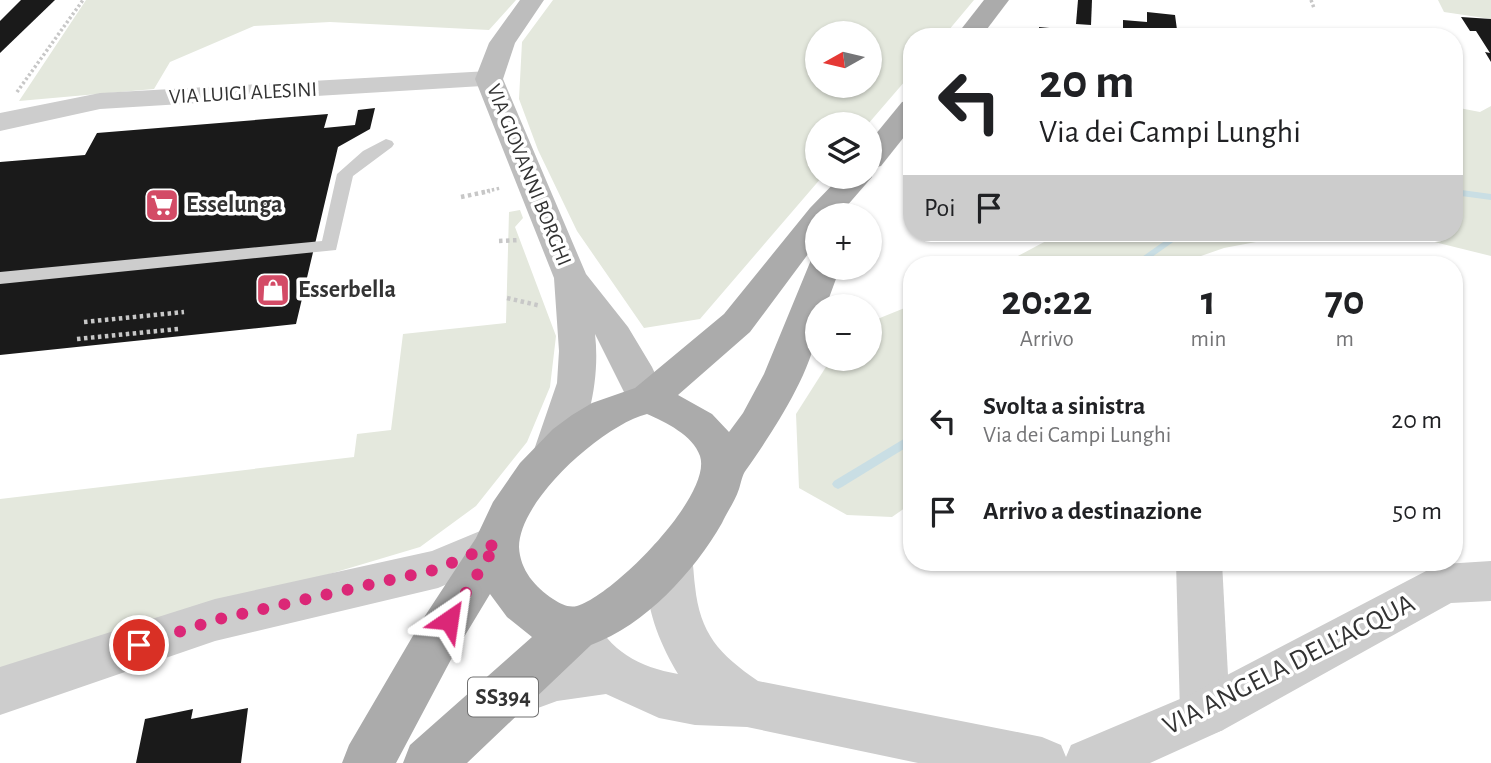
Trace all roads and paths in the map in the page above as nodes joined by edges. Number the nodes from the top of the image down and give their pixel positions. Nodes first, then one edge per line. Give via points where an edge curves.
1 (83, 0) edge
2 (532, 0) edge
3 (997, 0) edge
4 (1311, 0) edge
5 (1314, 8) dead end
6 (975, 28) edge
7 (488, 79) junction
8 (15, 94) dead end
9 (903, 119) edge
10 (0, 122) edge
11 (386, 144) dead end
12 (882, 145) edge
13 (529, 182) junction
14 (845, 189) edge
15 (461, 197) dead end
16 (832, 203) edge
17 (805, 235) edge
18 (0, 278) edge
19 (571, 278) junction
20 (818, 280) edge
21 (184, 312) dead end
22 (84, 322) dead end
23 (178, 329) dead end
24 (76, 339) dead end
25 (639, 382) junction
26 (555, 450) junction
27 (723, 468) junction
28 (497, 543) junction
29 (671, 557) junction
30 (1199, 571) edge
31 (1491, 581) edge
32 (575, 629) junction
33 (608, 671) junction
34 (0, 691) edge
35 (503, 696) junction
36 (747, 703) junction
37 (1205, 713) junction
38 (368, 763) edge
39 (429, 763) edge
40 (1042, 763) edge
41 (1090, 763) edge

1 - 8 path
2 - 7 main road, VIA GIOVANNI BORGHI via 502,43
3 - 6 main road
4 - 5 path
7 - 10 street, VIA LUIGI ALESINI via 100,101
7 - 13 main road, VIA GIOVANNI BORGHI
9 - 12 main road
11 - 18 lane via 345,174 330,246
13 - 15 path
13 - 19 main road, VIA GIOVANNI BORGHI
14 - 16 main road
17 - 25 main road via 737,323 702,355 658,369
19 - 25 main road, VIA GIOVANNI BORGHI
19 - 26 main road, VIA GIOVANNI BORGHI via 578,351 576,383
20 - 27 main road via 771,403 743,449
21 - 22 path
23 - 24 path
25 - 26 main road via 621,407
25 - 27 main road via 700,427 718,451
26 - 28 main road via 514,506
27 - 29 main road via 716,494
28 - 32 main road via 499,562 515,594 539,617
28 - 34 street via 438,569 215,620
28 - 38 main road
29 - 32 main road via 613,610
29 - 36 street via 679,633 713,680
30 - 37 street
31 - 37 street, VIA ANGELA DELL'ACQUA via 1444,584
32 - 33 street via 585,651
32 - 35 main road, SS394
33 - 35 street via 557,678
33 - 36 street via 659,694
35 - 39 main road, SS394
36 - 40 street
37 - 41 street, VIA ANGELA DELL'ACQUA

